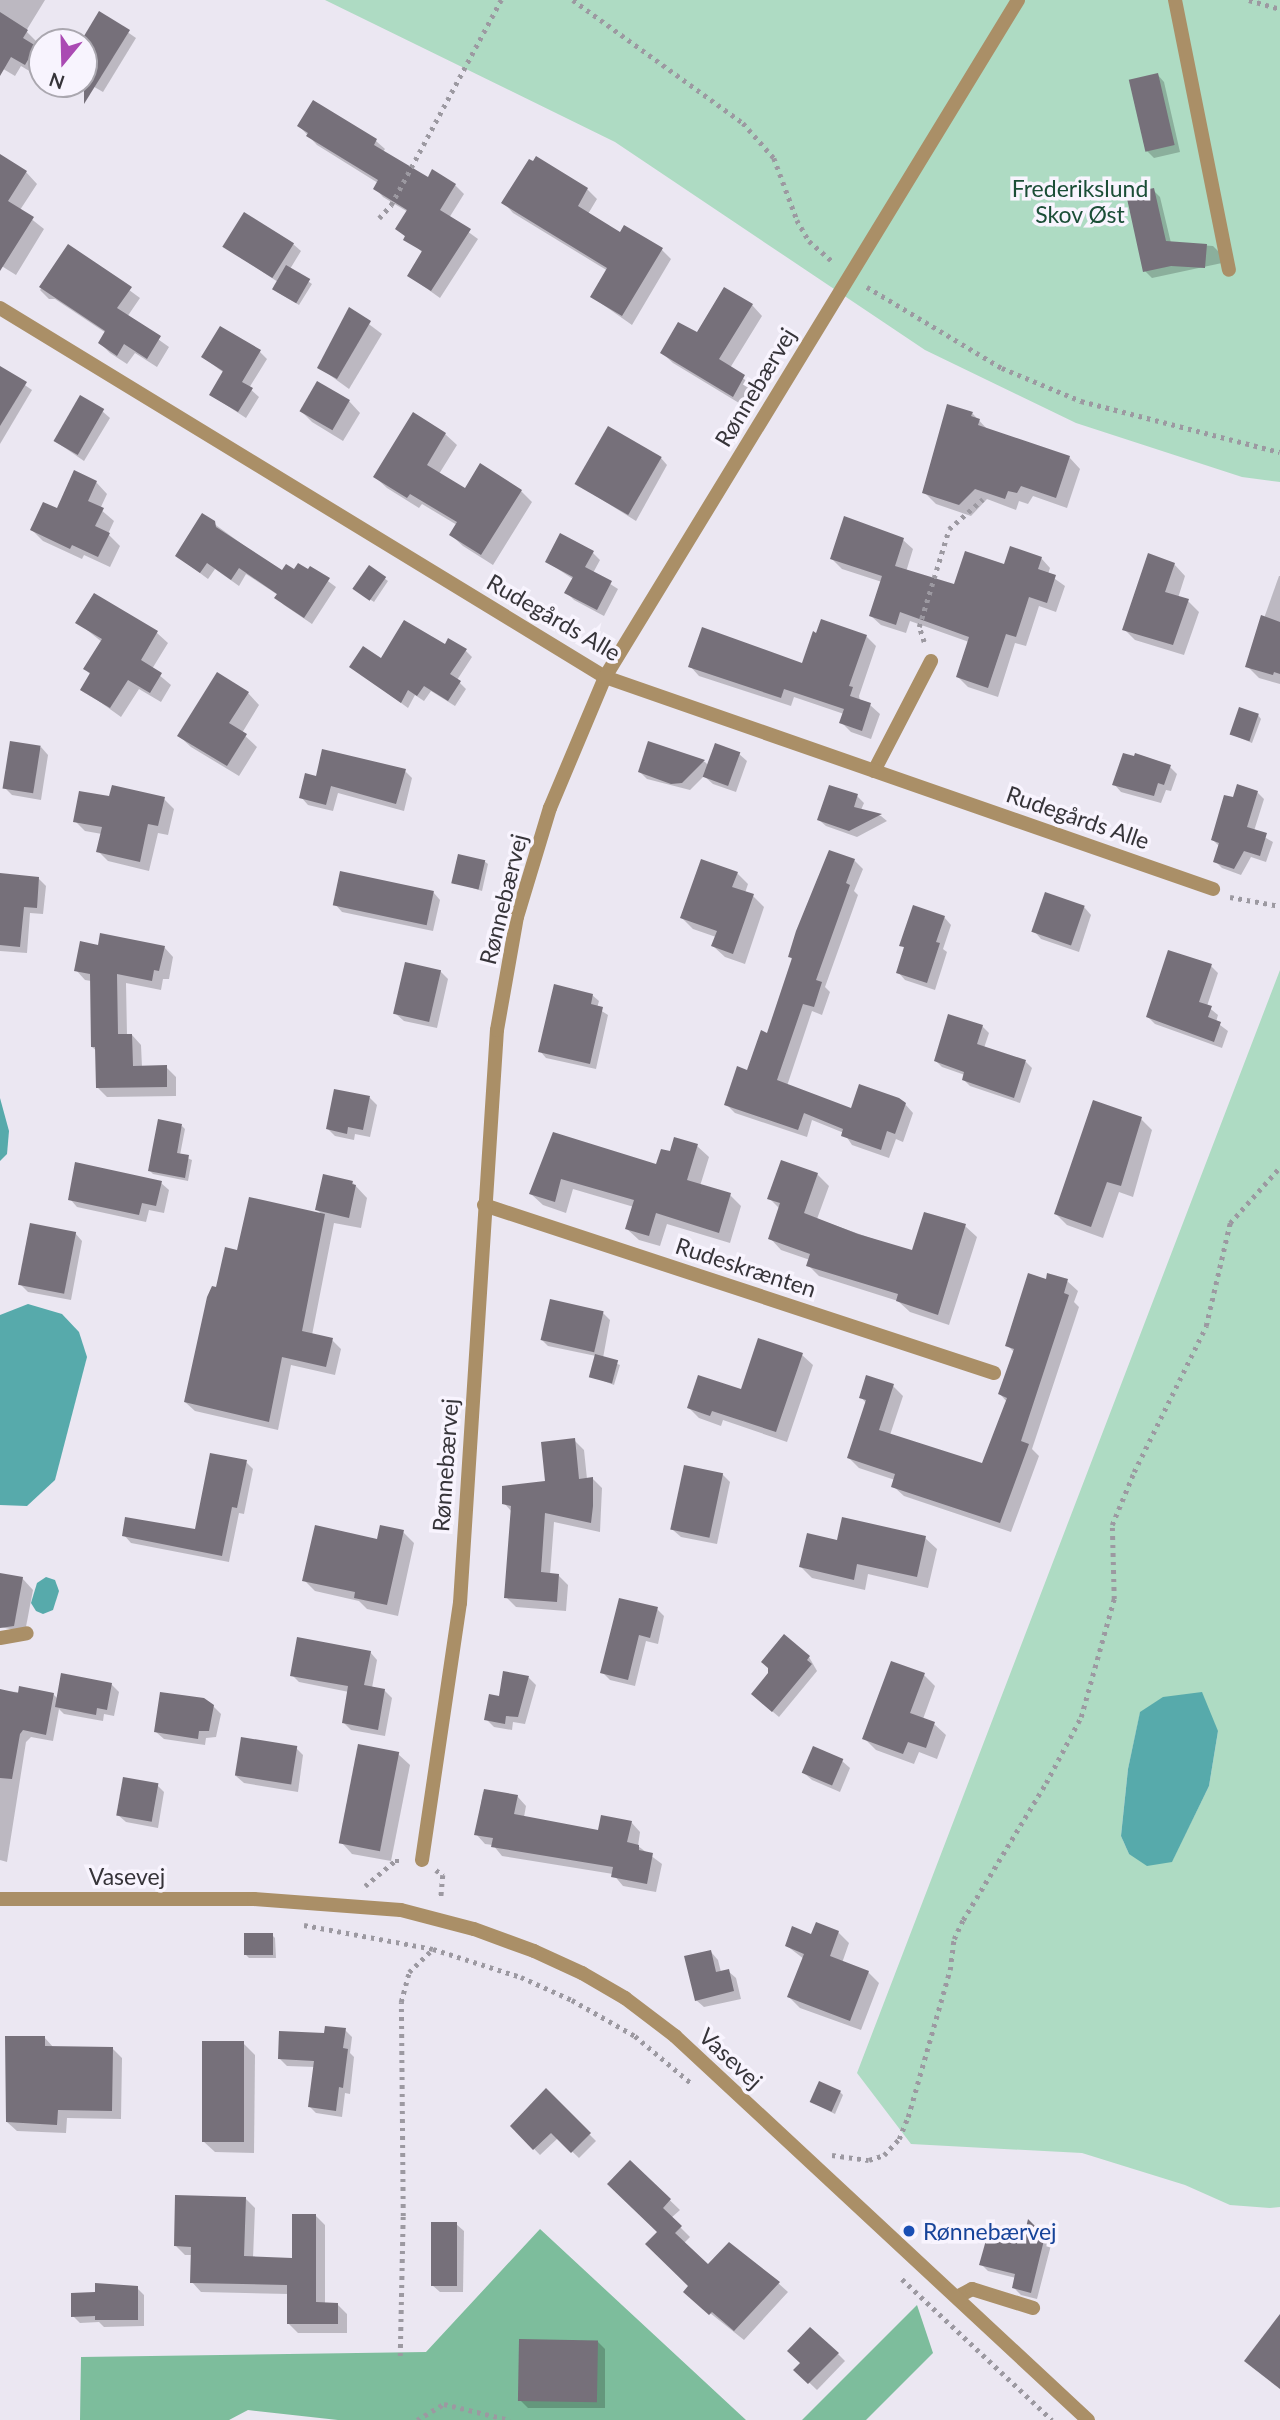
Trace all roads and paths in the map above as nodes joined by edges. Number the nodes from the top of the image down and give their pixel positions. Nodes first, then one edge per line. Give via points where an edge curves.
1 (501, 0) edge
2 (573, 0) edge
3 (1018, 0) edge
4 (1175, 0) edge
5 (1249, 0) edge
6 (1262, 3) edge
7 (1280, 9) edge
8 (379, 218) dead end
9 (1229, 270) dead end
10 (849, 276) junction
11 (0, 308) edge
12 (1280, 452) edge
13 (983, 499) dead end
14 (931, 661) joint
15 (605, 677) junction
16 (874, 771) junction
17 (1213, 889) joint
18 (1280, 906) edge
19 (1280, 1167) edge
20 (484, 1205) junction
21 (995, 1373) dead end
22 (27, 1633) dead end
23 (0, 1638) edge
24 (422, 1860) junction
25 (0, 1899) edge
26 (342, 1905) junction
27 (440, 1920) junction
28 (300, 1923) dead end
29 (433, 1949) junction
30 (694, 2084) dead end
31 (817, 2168) junction
32 (895, 2273) dead end
33 (957, 2297) junction
34 (1033, 2308) dead end
35 (400, 2356) dead end
36 (417, 2420) edge
37 (510, 2420) edge
38 (1052, 2420) edge
39 (1088, 2420) edge

1 - 8 path via 391,205
2 - 10 path via 743,123 774,158 809,241
3 - 10 street, Rønnebærvej
4 - 9 street
5 - 6 path
6 - 7 path
10 - 12 path via 1002,368 1070,396
10 - 15 street, Rønnebærvej
11 - 15 street, Rudegårds Alle
13 - 14 path via 949,529 919,628
14 - 16 street
15 - 16 street, Rudegårds Alle
15 - 20 street, Rønnebærvej via 550,808 517,917 497,1030
16 - 17 street, Rudegårds Alle
17 - 18 path via 1229,897
19 - 31 path via 1230,1223 1206,1326 1112,1525 1114,1599 1082,1717 962,1920 899,2140 884,2155 869,2160 830,2155
20 - 21 street, Rudeskrænten
20 - 24 street, Rønnebærvej via 460,1603
22 - 23 street
24 - 26 path via 394,1861
24 - 27 path via 443,1875
25 - 26 street, Vasevej via 254,1899
26 - 27 street, Vasevej via 401,1910
27 - 31 street, Vasevej via 534,1951 625,1998 675,2036
28 - 29 path, Vasevej via 312,1929
29 - 30 path, Vasevej via 521,1977 572,2000 635,2036
29 - 35 path via 409,1972 401,2002
31 - 33 street, Vasevej
32 - 38 path
33 - 34 street via 972,2289
33 - 39 street, Vasevej
36 - 37 path via 444,2404

